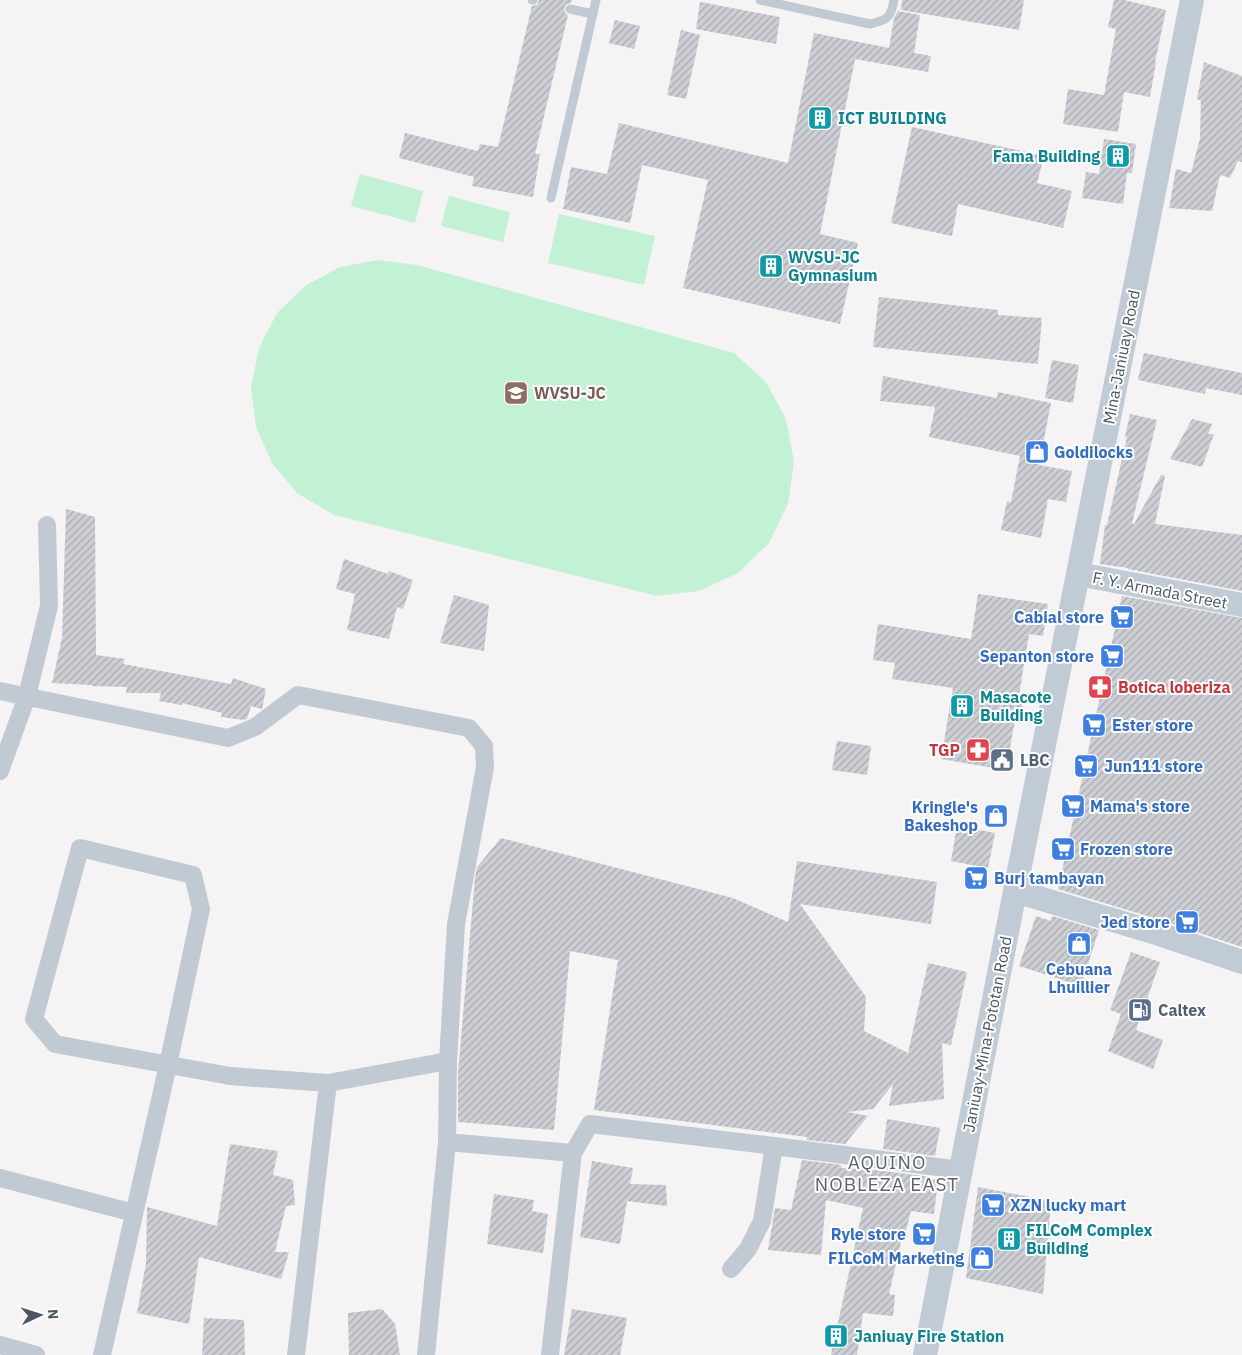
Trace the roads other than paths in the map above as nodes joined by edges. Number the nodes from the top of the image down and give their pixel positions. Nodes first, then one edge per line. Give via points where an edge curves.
1 (596, 0) edge
2 (760, 0) edge
3 (894, 0) edge
4 (1192, 0) edge
5 (570, 9) dead end
6 (593, 14) junction
7 (551, 198) dead end
8 (47, 525) dead end
9 (1078, 574) junction
10 (1242, 606) edge
11 (0, 691) edge
12 (27, 696) junction
13 (0, 770) edge
14 (1015, 891) junction
15 (1242, 962) edge
16 (448, 1060) junction
17 (168, 1065) junction
18 (328, 1083) junction
19 (447, 1142) junction
20 (774, 1146) junction
21 (573, 1153) junction
22 (961, 1170) junction
23 (0, 1178) edge
24 (134, 1213) junction
25 (731, 1269) dead end
26 (0, 1345) edge
27 (36, 1355) edge
28 (102, 1355) edge
29 (296, 1355) edge
30 (426, 1355) edge
31 (550, 1355) edge
32 (925, 1355) edge

1 - 6 lane
2 - 3 lane via 870,24 888,17
4 - 9 main road, Mina-Janiuay Road
5 - 6 lane
6 - 7 lane
8 - 12 street via 49,606
9 - 10 main road, F. Y. Armada Street
9 - 14 main road, Mina-Janiuay Road
11 - 12 street
12 - 13 street
12 - 16 street via 228,738 255,727 298,695 468,728 484,746 485,767 456,924
14 - 15 main road
14 - 22 main road, Janiuay-Mina-Pototan Road
16 - 18 street
16 - 19 street
17 - 17 street via 201,909 193,875 80,848 34,1019 55,1044
17 - 18 street via 230,1076
17 - 24 street
18 - 29 street
19 - 21 street
19 - 30 street
20 - 21 street via 590,1124
20 - 22 street
20 - 25 street via 762,1221 748,1249
21 - 31 street
22 - 32 main road, Janiuay-Mina-Pototan Road
23 - 24 street
24 - 28 street
26 - 27 street

